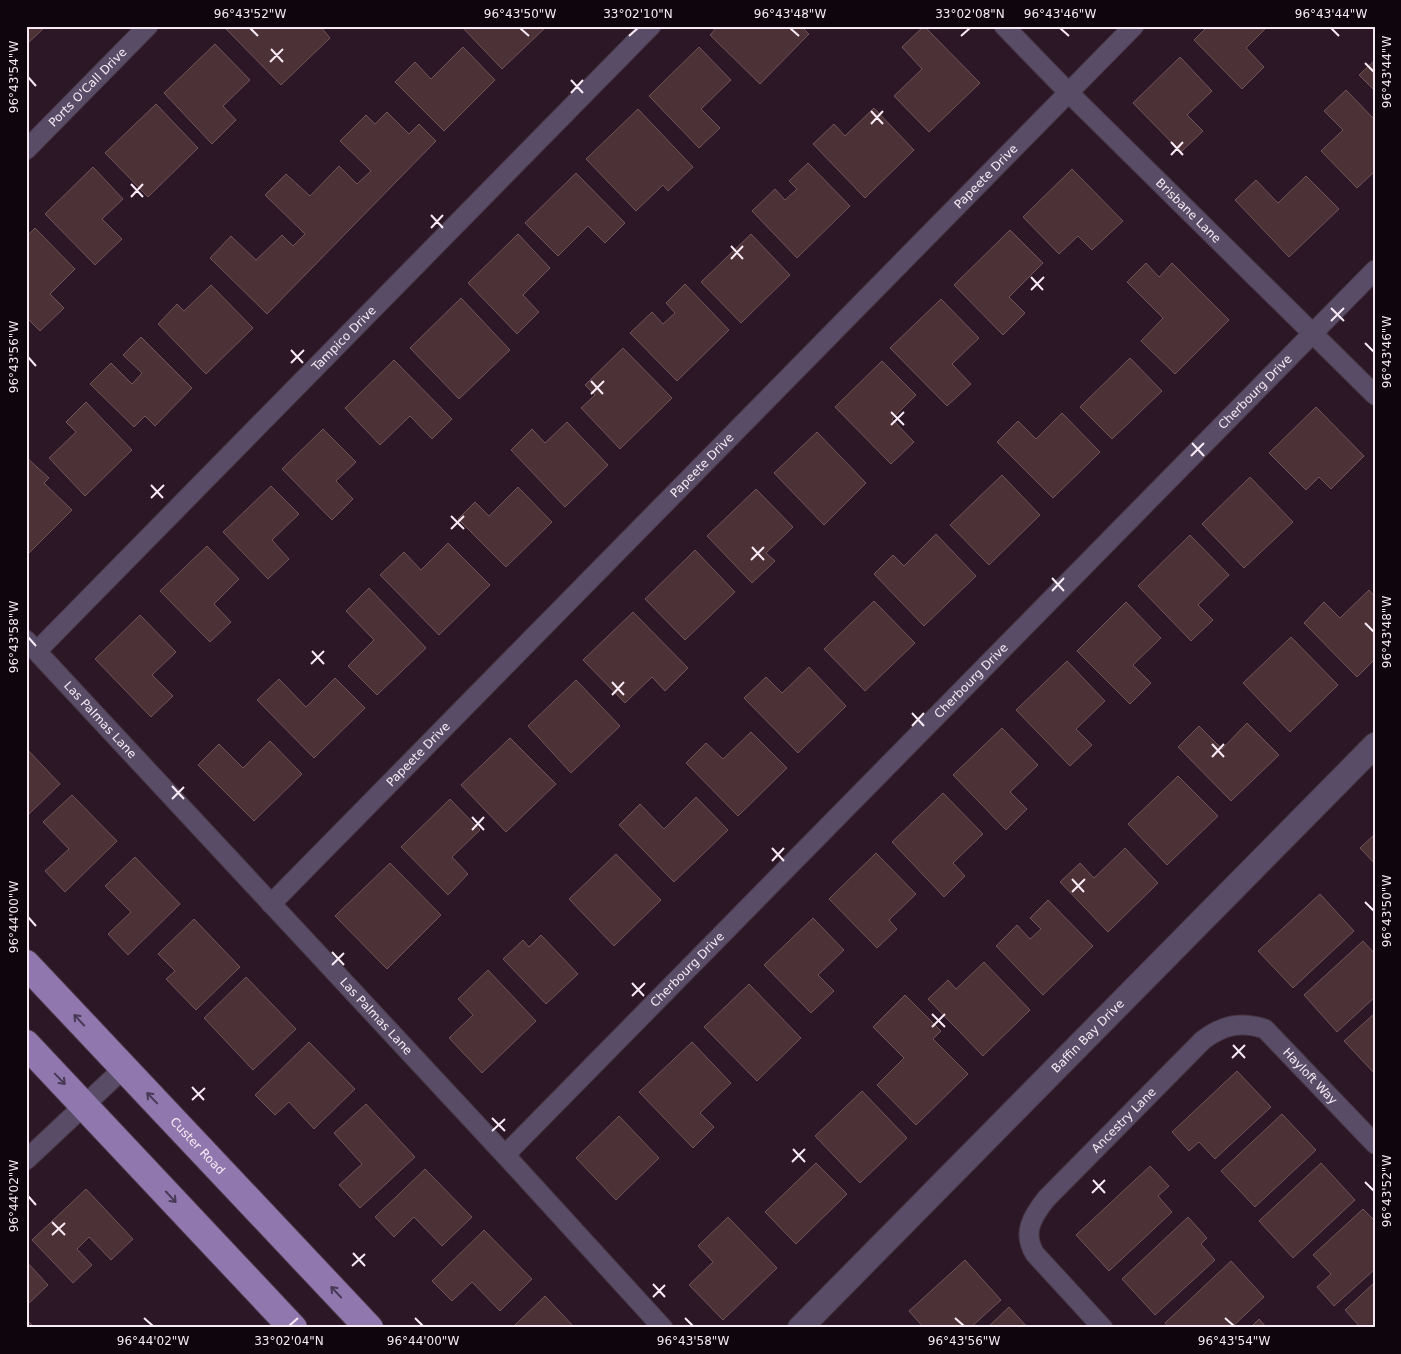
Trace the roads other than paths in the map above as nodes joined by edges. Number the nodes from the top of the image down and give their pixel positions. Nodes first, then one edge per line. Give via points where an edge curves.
1 (148, 26) edge
2 (651, 26) edge
3 (1004, 26) edge
4 (1134, 26) edge
5 (1069, 93) junction
6 (26, 150) edge
7 (1375, 270) edge
8 (1313, 333) junction
9 (1375, 395) edge
10 (32, 645) edge
11 (1375, 744) edge
12 (271, 904) junction
13 (26, 964) edge
14 (1238, 1024) joint
15 (26, 1044) edge
16 (124, 1068) junction
17 (85, 1106) junction
18 (1375, 1144) edge
19 (505, 1155) junction
20 (26, 1160) edge
21 (293, 1328) edge
22 (369, 1328) edge
23 (663, 1328) edge
24 (800, 1328) edge
25 (1103, 1328) edge

1 - 6 street, Ports O'Call Drive
2 - 10 street, Tampico Drive
3 - 5 street, Brisbane Lane
4 - 5 street, Papeete Drive
5 - 8 street, Brisbane Lane
5 - 12 street, Papeete Drive
7 - 8 street, Cherbourg Drive
8 - 9 street, Brisbane Lane
8 - 19 street, Cherbourg Drive
10 - 12 street, Las Palmas Lane
11 - 24 street, Baffin Bay Drive
12 - 19 street, Las Palmas Lane
16 -> 13 main road, Custer Road
14 - 18 street, Hayloft Way via 1265,1029
14 - 25 street, Ancestry Lane via 1214,1031 1203,1040 1046,1199 1031,1223 1029,1245 1035,1254
15 -> 17 main road
16 - 17 street
22 -> 16 main road, Custer Road
17 - 20 street
17 -> 21 main road
19 - 23 street, Las Palmas Lane

